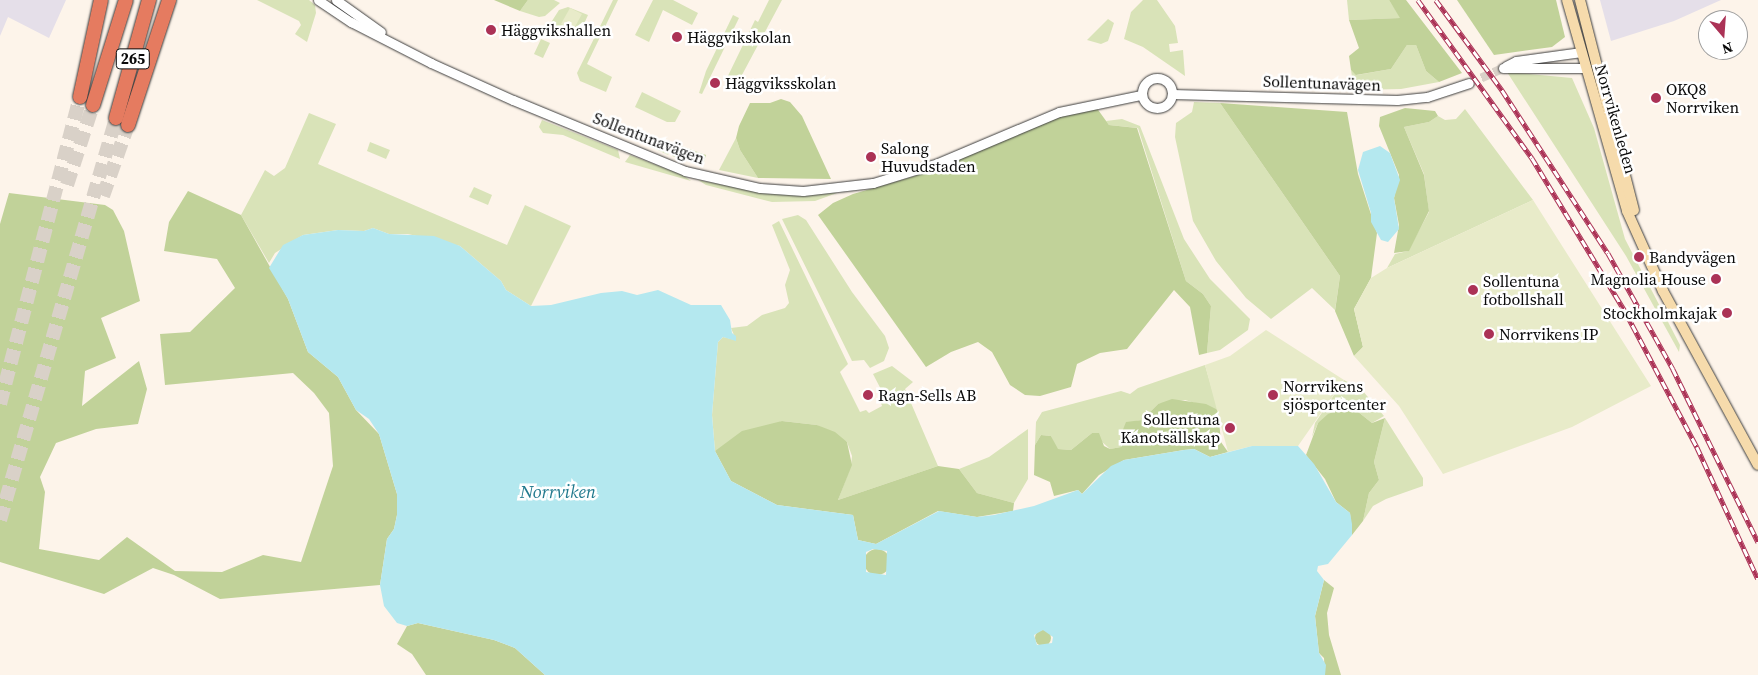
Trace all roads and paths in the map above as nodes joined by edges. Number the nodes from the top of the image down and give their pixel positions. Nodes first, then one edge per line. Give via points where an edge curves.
1 (101, 0) edge
2 (126, 0) edge
3 (149, 0) edge
4 (169, 0) edge
5 (318, 0) edge
6 (336, 0) edge
7 (1567, 0) edge
8 (1580, 0) edge
9 (1594, 51) junction
10 (1581, 52) junction
11 (415, 55) junction
12 (1598, 66) junction
13 (1586, 68) junction
14 (1469, 83) tunnel mouth
15 (1172, 94) junction
16 (1141, 95) junction
17 (80, 97) tunnel mouth
18 (93, 105) tunnel mouth
19 (1643, 245) junction
20 (1758, 465) edge

1 - 17 highway
2 - 18 highway, 265
3 - 4 highway, 265 via 122,122
5 - 11 street, Sollentunavägen via 351,22
6 - 11 street, Sollentunavägen
7 - 10 main road, Norrvikenleden
8 - 9 main road, Norrvikenleden
9 - 10 main road
9 - 12 main road, Norrvikenleden
10 - 13 main road, Norrvikenleden
10 - 13 street via 1516,61 1503,68
11 - 16 street, Sollentunavägen via 513,100 685,171 760,188 803,191 856,186 897,176 938,163 1059,112
12 - 13 main road
12 - 19 main road, Norrvikenleden
13 - 19 main road, Norrvikenleden via 1627,211
14 - 15 street, Sollentunavägen via 1427,97 1397,100
15 - 16 street via 1168,103 1155,108 1146,104
15 - 16 street via 1166,82 1154,78 1143,87
19 - 20 main road, Norrvikenleden via 1663,291

